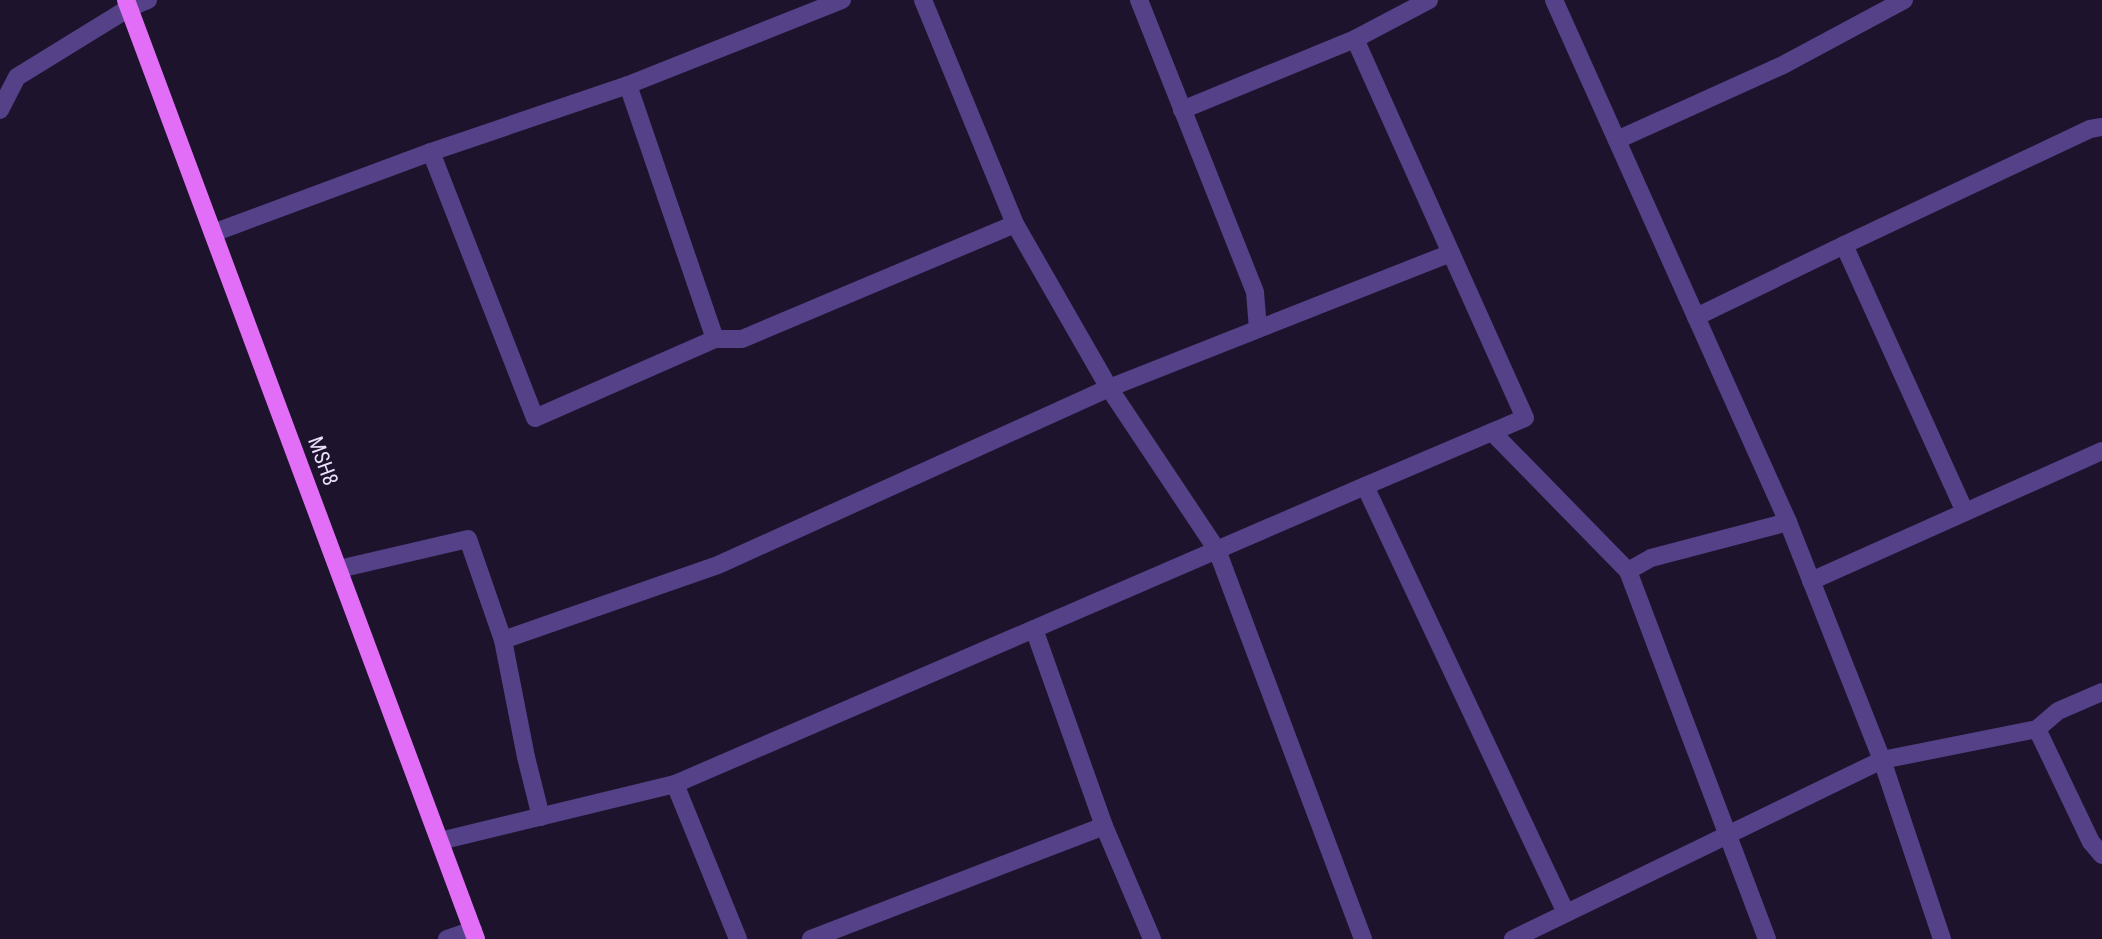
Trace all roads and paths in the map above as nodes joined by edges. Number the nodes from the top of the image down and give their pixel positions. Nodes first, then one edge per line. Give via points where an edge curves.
1 (148, 0) edge
2 (842, 0) edge
3 (923, 0) edge
4 (1139, 0) edge
5 (1429, 0) edge
6 (1554, 0) edge
7 (1904, 0) edge
8 (131, 3) edge
9 (1355, 38) junction
10 (8, 78) edge
11 (628, 85) junction
12 (0, 110) edge
13 (1182, 110) junction
14 (2102, 127) edge
15 (1617, 139) junction
16 (431, 152) junction
17 (1015, 224) junction
18 (213, 233) junction
19 (1844, 245) junction
20 (1451, 253) junction
21 (1696, 317) junction
22 (1258, 329) junction
23 (715, 340) junction
24 (1109, 388) junction
25 (1492, 432) junction
26 (2102, 451) edge
27 (1365, 486) junction
28 (1965, 512) junction
29 (1788, 522) junction
30 (1217, 550) junction
31 (339, 569) junction
32 (1628, 571) junction
33 (1811, 581) junction
34 (1034, 629) junction
35 (503, 640) junction
36 (2102, 692) edge
37 (2037, 729) junction
38 (1882, 760) junction
39 (675, 784) junction
40 (541, 817) junction
41 (1104, 826) junction
42 (1727, 835) junction
43 (440, 841) junction
44 (2102, 855) edge
45 (1566, 914) junction
46 (474, 934) edge
47 (447, 939) edge
48 (738, 939) edge
49 (811, 939) edge
50 (1152, 939) edge
51 (1363, 939) edge
52 (1513, 939) edge
53 (1767, 939) edge
54 (1942, 939) edge

1 - 8 street
2 - 11 street
3 - 17 street
4 - 13 street
5 - 9 street
6 - 15 street
7 - 15 street via 1783,65
8 - 10 street
8 - 18 main road, MSH8 / MSH8
9 - 13 street
9 - 20 street
10 - 12 street
11 - 16 street
11 - 23 street
13 - 22 street via 1255,292
14 - 19 street
15 - 21 street
16 - 18 street
16 - 23 street via 535,418
17 - 23 street via 742,339
17 - 24 street
18 - 31 main road, MSH8 / MSH8
19 - 21 street
19 - 28 street
20 - 22 street
20 - 25 street via 1525,418
21 - 29 street
22 - 24 street
24 - 30 street
24 - 35 street via 718,565
25 - 27 street
25 - 32 street
26 - 28 street
27 - 30 street
27 - 45 street
28 - 33 street
29 - 32 street via 1651,558
29 - 33 street
30 - 34 street
30 - 51 street
31 - 35 street via 468,539
31 - 43 main road, MSH8 / MSH8
32 - 42 street
33 - 38 street
34 - 39 street
34 - 41 street
35 - 40 street
36 - 37 street via 2058,711
37 - 38 street
37 - 44 street via 2091,842
38 - 42 street
38 - 54 street
39 - 40 street
39 - 48 street
40 - 43 street
41 - 49 street
41 - 50 street
42 - 45 street
42 - 53 street
43 - 46 main road, MSH8 / MSH8
45 - 52 street
46 - 47 street

